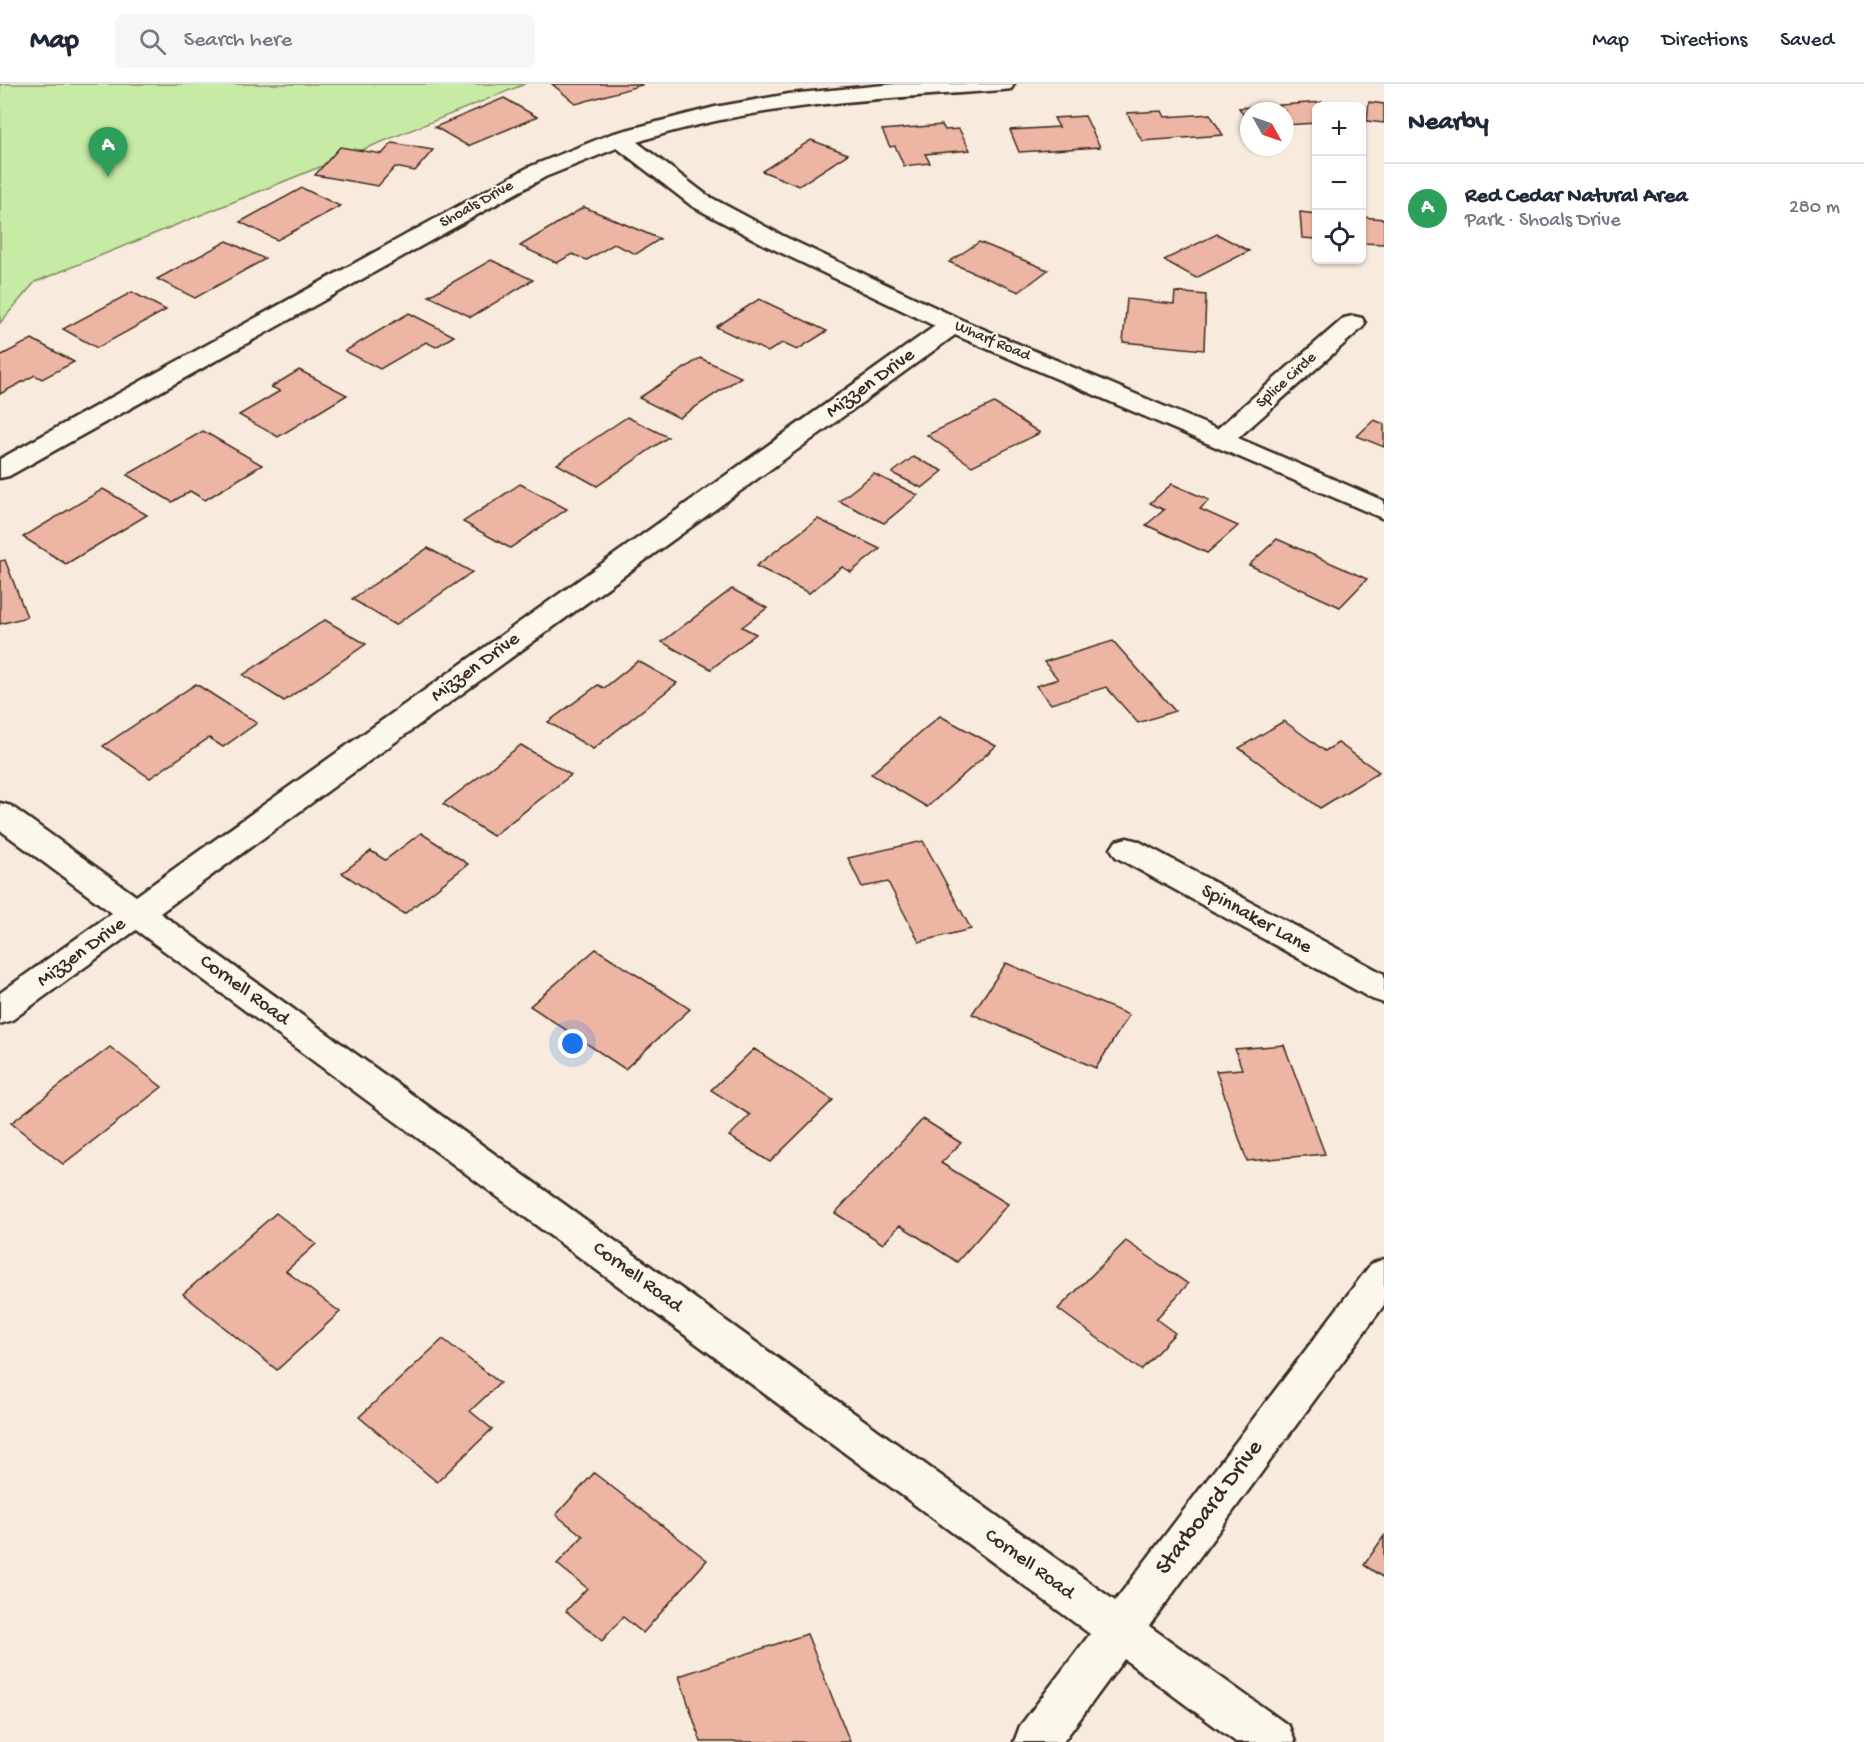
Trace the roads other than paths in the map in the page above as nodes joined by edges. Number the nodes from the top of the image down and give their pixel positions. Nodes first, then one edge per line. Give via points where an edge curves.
1 (1004, 84) edge
2 (619, 139) junction
3 (1353, 323) dead end
4 (952, 325) junction
5 (1221, 440) junction
6 (0, 470) edge
7 (1384, 511) edge
8 (0, 814) edge
9 (1127, 849) dead end
10 (138, 913) junction
11 (1384, 990) edge
12 (0, 1011) edge
13 (1384, 1275) edge
14 (1119, 1631) junction
15 (1036, 1742) edge
16 (1273, 1742) edge

1 - 2 street, Shoals Drive via 785,101
2 - 4 street, Wharf Road via 700,201 775,242
2 - 6 street, Shoals Drive via 537,172
3 - 5 street, Splice Circle
4 - 5 street, Wharf Road
4 - 10 street, Mizzen Drive
5 - 7 street, Wharf Road
8 - 10 street, Cornell Road
9 - 11 street, Spinnaker Lane
10 - 12 street, Mizzen Drive
10 - 14 street, Cornell Road
13 - 14 street, Starboard Drive
14 - 15 street, Starboard Drive
14 - 16 street, Cornell Road

